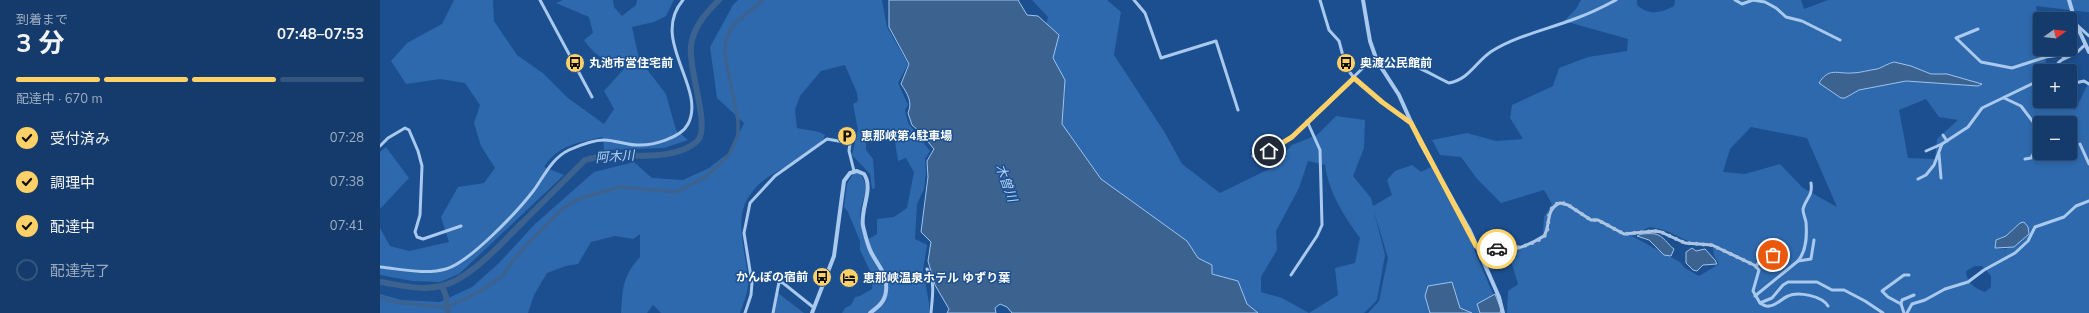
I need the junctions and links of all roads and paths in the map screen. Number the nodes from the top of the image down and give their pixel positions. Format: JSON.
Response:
{"nodes":[{"id":1,"x":540,"y":0,"type":"edge"},
{"id":2,"x":683,"y":0,"type":"edge"},
{"id":3,"x":1134,"y":0,"type":"edge"},
{"id":4,"x":1320,"y":0,"type":"edge"},
{"id":5,"x":1363,"y":0,"type":"edge"},
{"id":6,"x":1616,"y":0,"type":"edge"},
{"id":7,"x":1735,"y":0,"type":"edge"},
{"id":8,"x":2069,"y":0,"type":"edge"},
{"id":9,"x":2072,"y":12,"type":"edge"},
{"id":10,"x":2077,"y":25,"type":"edge"},
{"id":11,"x":2077,"y":26,"type":"edge"},
{"id":12,"x":1978,"y":29,"type":"dead end"},
{"id":13,"x":2089,"y":36,"type":"edge"},
{"id":14,"x":1840,"y":40,"type":"dead end"},
{"id":15,"x":2085,"y":44,"type":"junction"},
{"id":16,"x":2089,"y":52,"type":"edge"},
{"id":17,"x":2064,"y":57,"type":"junction"},
{"id":18,"x":1377,"y":60,"type":"junction"},
{"id":19,"x":2059,"y":64,"type":"edge"},
{"id":20,"x":1380,"y":65,"type":"junction"},
{"id":21,"x":1354,"y":78,"type":"junction"},
{"id":22,"x":2077,"y":82,"type":"edge"},
{"id":23,"x":2033,"y":84,"type":"edge"},
{"id":24,"x":2089,"y":84,"type":"edge"},
{"id":25,"x":592,"y":97,"type":"dead end"},
{"id":26,"x":2004,"y":98,"type":"junction"},
{"id":27,"x":1238,"y":110,"type":"dead end"},
{"id":28,"x":1307,"y":121,"type":"junction"},
{"id":29,"x":2033,"y":122,"type":"edge"},
{"id":30,"x":1411,"y":123,"type":"junction"},
{"id":31,"x":1943,"y":135,"type":"dead end"},
{"id":32,"x":1948,"y":141,"type":"junction"},
{"id":33,"x":1942,"y":144,"type":"junction"},
{"id":34,"x":2080,"y":144,"type":"dead end"},
{"id":35,"x":380,"y":146,"type":"edge"},
{"id":36,"x":1926,"y":151,"type":"dead end"},
{"id":37,"x":1939,"y":154,"type":"junction"},
{"id":38,"x":1253,"y":156,"type":"dead end"},
{"id":39,"x":2033,"y":156,"type":"edge"},
{"id":40,"x":2025,"y":159,"type":"dead end"},
{"id":41,"x":2089,"y":164,"type":"edge"},
{"id":42,"x":854,"y":171,"type":"junction"},
{"id":43,"x":1941,"y":178,"type":"dead end"},
{"id":44,"x":1918,"y":179,"type":"dead end"},
{"id":45,"x":1811,"y":182,"type":"dead end"},
{"id":46,"x":2089,"y":201,"type":"edge"},
{"id":47,"x":461,"y":226,"type":"dead end"},
{"id":48,"x":1814,"y":240,"type":"dead end"},
{"id":49,"x":1476,"y":246,"type":"junction"},
{"id":50,"x":1781,"y":261,"type":"dead end"},
{"id":51,"x":1798,"y":261,"type":"junction"},
{"id":52,"x":1756,"y":266,"type":"junction"},
{"id":53,"x":380,"y":267,"type":"edge"},
{"id":54,"x":927,"y":269,"type":"dead end"},
{"id":55,"x":1291,"y":275,"type":"dead end"},
{"id":56,"x":1909,"y":275,"type":"dead end"},
{"id":57,"x":1914,"y":295,"type":"dead end"},
{"id":58,"x":1755,"y":296,"type":"junction"},
{"id":59,"x":1760,"y":303,"type":"junction"},
{"id":60,"x":1901,"y":304,"type":"junction"},
{"id":61,"x":1828,"y":306,"type":"dead end"},
{"id":62,"x":813,"y":307,"type":"junction"},
{"id":63,"x":745,"y":313,"type":"edge"},
{"id":64,"x":773,"y":313,"type":"edge"},
{"id":65,"x":812,"y":313,"type":"edge"},
{"id":66,"x":870,"y":313,"type":"edge"},
{"id":67,"x":932,"y":313,"type":"edge"},
{"id":68,"x":1503,"y":313,"type":"edge"},
{"id":69,"x":1884,"y":313,"type":"edge"},
{"id":70,"x":1904,"y":313,"type":"edge"},
{"id":71,"x":1908,"y":313,"type":"edge"}],
"edges":[{"from":1,"to":25,"type":"street"},
{"from":2,"to":53,"type":"street"},
{"from":3,"to":27,"type":"street"},
{"from":4,"to":21,"type":"street"},
{"from":5,"to":18,"type":"street"},
{"from":6,"to":20,"type":"street"},
{"from":7,"to":14,"type":"street"},
{"from":8,"to":9,"type":"street"},
{"from":10,"to":13,"type":"street"},
{"from":11,"to":15,"type":"street"},
{"from":12,"to":17,"type":"street"},
{"from":15,"to":16,"type":"street"},
{"from":15,"to":17,"type":"street"},
{"from":17,"to":19,"type":"street"},
{"from":18,"to":20,"type":"street"},
{"from":18,"to":21,"type":"street"},
{"from":20,"to":30,"type":"street"},
{"from":21,"to":28,"type":"street"},
{"from":21,"to":30,"type":"street"},
{"from":22,"to":24,"type":"street"},
{"from":23,"to":26,"type":"street"},
{"from":26,"to":29,"type":"street"},
{"from":26,"to":32,"type":"street"},
{"from":28,"to":38,"type":"street"},
{"from":28,"to":55,"type":"street"},
{"from":30,"to":49,"type":"street"},
{"from":31,"to":32,"type":"street"},
{"from":32,"to":33,"type":"street"},
{"from":33,"to":36,"type":"street"},
{"from":33,"to":37,"type":"street"},
{"from":34,"to":41,"type":"street"},
{"from":35,"to":47,"type":"street"},
{"from":37,"to":43,"type":"street"},
{"from":37,"to":44,"type":"street"},
{"from":39,"to":40,"type":"street"},
{"from":42,"to":62,"type":"street"},
{"from":42,"to":63,"type":"street"},
{"from":42,"to":66,"type":"street"},
{"from":45,"to":51,"type":"street"},
{"from":46,"to":71,"type":"street"},
{"from":48,"to":51,"type":"street"},
{"from":49,"to":52,"type":"street"},
{"from":49,"to":68,"type":"street"},
{"from":50,"to":52,"type":"street"},
{"from":51,"to":58,"type":"street"},
{"from":52,"to":58,"type":"street"},
{"from":54,"to":67,"type":"street"},
{"from":56,"to":60,"type":"street"},
{"from":57,"to":60,"type":"street"},
{"from":58,"to":59,"type":"street"},
{"from":59,"to":61,"type":"street"},
{"from":59,"to":69,"type":"street"},
{"from":60,"to":70,"type":"street"},
{"from":62,"to":64,"type":"street"},
{"from":62,"to":65,"type":"street"}]}
